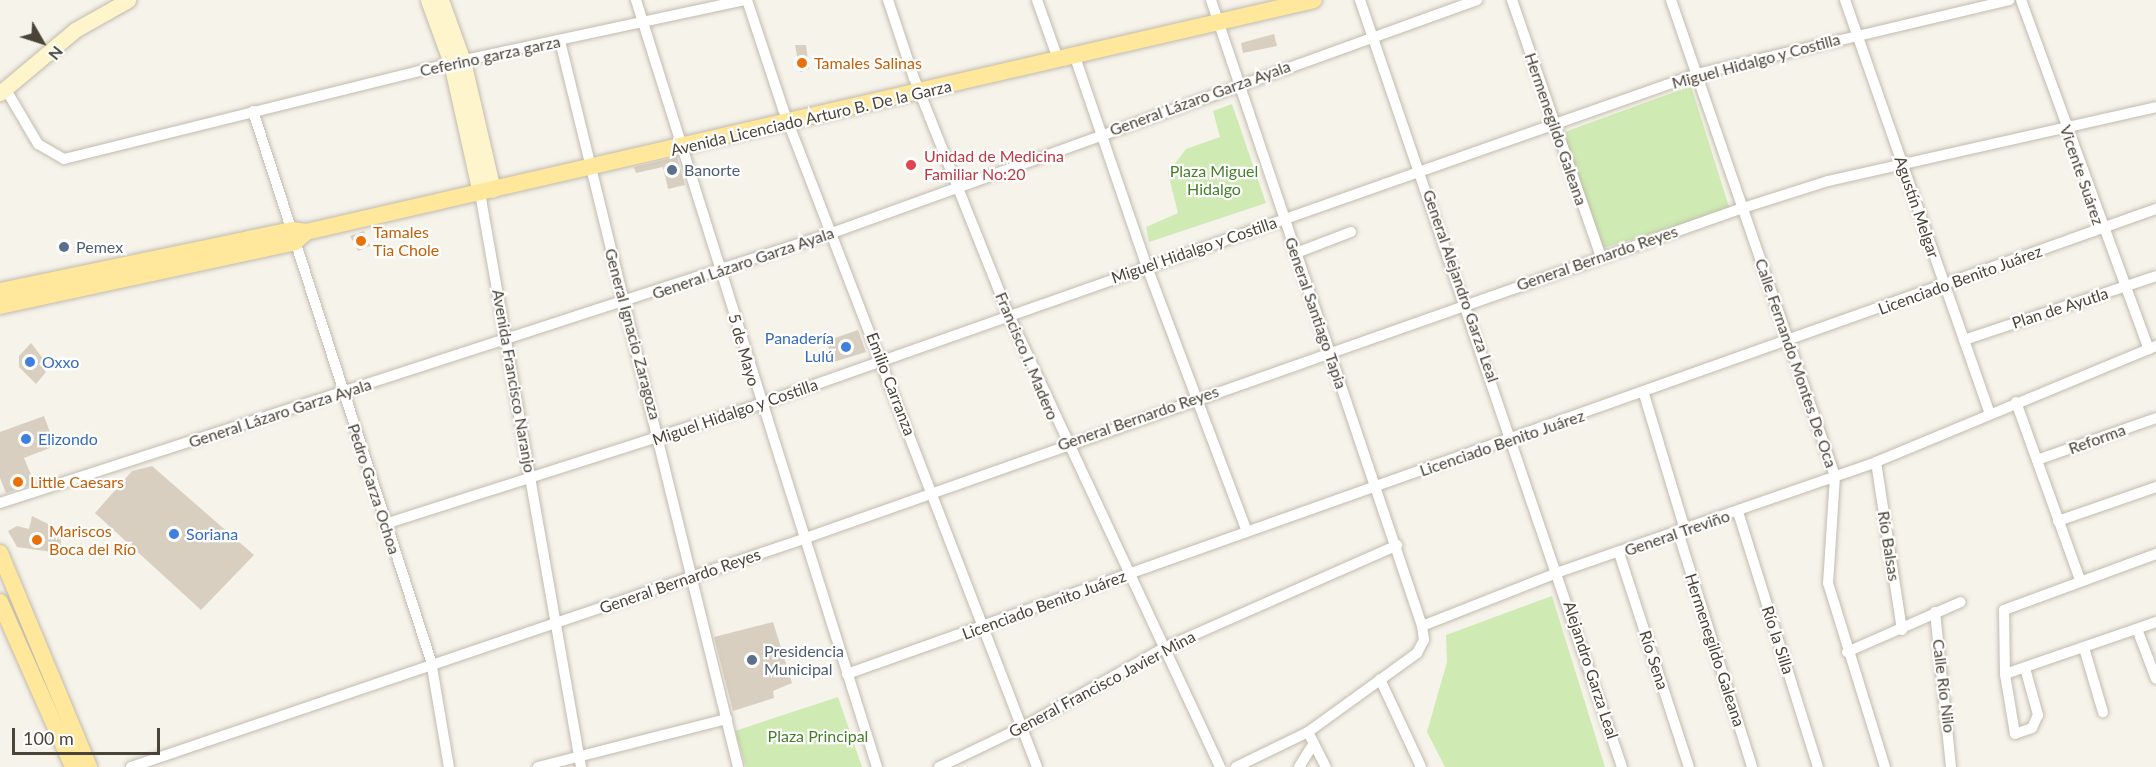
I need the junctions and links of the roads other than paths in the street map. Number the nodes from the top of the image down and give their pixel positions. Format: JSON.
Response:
{"nodes":[{"id":1,"x":128,"y":0,"type":"edge"},
{"id":2,"x":428,"y":0,"type":"edge"},
{"id":3,"x":441,"y":0,"type":"edge"},
{"id":4,"x":636,"y":0,"type":"edge"},
{"id":5,"x":745,"y":0,"type":"edge"},
{"id":6,"x":888,"y":0,"type":"edge"},
{"id":7,"x":1037,"y":0,"type":"edge"},
{"id":8,"x":1211,"y":0,"type":"edge"},
{"id":9,"x":1314,"y":0,"type":"edge"},
{"id":10,"x":1360,"y":0,"type":"edge"},
{"id":11,"x":1478,"y":0,"type":"edge"},
{"id":12,"x":1512,"y":0,"type":"edge"},
{"id":13,"x":1671,"y":0,"type":"edge"},
{"id":14,"x":1845,"y":0,"type":"edge"},
{"id":15,"x":2009,"y":0,"type":"edge"},
{"id":16,"x":2020,"y":0,"type":"edge"},
{"id":17,"x":642,"y":22,"type":"junction"},
{"id":18,"x":1219,"y":24,"type":"junction"},
{"id":19,"x":1857,"y":35,"type":"junction"},
{"id":20,"x":1372,"y":36,"type":"junction"},
{"id":21,"x":560,"y":41,"type":"junction"},
{"id":22,"x":1074,"y":54,"type":"junction"},
{"id":23,"x":1058,"y":59,"type":"junction"},
{"id":24,"x":457,"y":62,"type":"junction"},
{"id":25,"x":1696,"y":74,"type":"junction"},
{"id":26,"x":1236,"y":85,"type":"junction"},
{"id":27,"x":2,"y":90,"type":"edge"},
{"id":28,"x":920,"y":93,"type":"junction"},
{"id":29,"x":2156,"y":107,"type":"edge"},
{"id":30,"x":253,"y":111,"type":"junction"},
{"id":31,"x":789,"y":123,"type":"junction"},
{"id":32,"x":1554,"y":125,"type":"junction"},
{"id":33,"x":2066,"y":129,"type":"junction"},
{"id":34,"x":1101,"y":134,"type":"junction"},
{"id":35,"x":681,"y":148,"type":"junction"},
{"id":36,"x":1902,"y":163,"type":"junction"},
{"id":37,"x":590,"y":169,"type":"junction"},
{"id":38,"x":1421,"y":170,"type":"junction"},
{"id":39,"x":957,"y":186,"type":"junction"},
{"id":40,"x":487,"y":191,"type":"junction"},
{"id":41,"x":1743,"y":208,"type":"junction"},
{"id":42,"x":2156,"y":209,"type":"edge"},
{"id":43,"x":1284,"y":218,"type":"junction"},
{"id":44,"x":2101,"y":229,"type":"junction"},
{"id":45,"x":1351,"y":232,"type":"dead end"},
{"id":46,"x":832,"y":233,"type":"junction"},
{"id":47,"x":298,"y":235,"type":"junction"},
{"id":48,"x":1296,"y":253,"type":"junction"},
{"id":49,"x":1600,"y":257,"type":"junction"},
{"id":50,"x":1147,"y":267,"type":"junction"},
{"id":51,"x":721,"y":270,"type":"junction"},
{"id":52,"x":2156,"y":276,"type":"edge"},
{"id":53,"x":1943,"y":284,"type":"junction"},
{"id":54,"x":2123,"y":288,"type":"junction"},
{"id":55,"x":0,"y":291,"type":"edge"},
{"id":56,"x":625,"y":302,"type":"junction"},
{"id":57,"x":1467,"y":303,"type":"junction"},
{"id":58,"x":0,"y":306,"type":"edge"},
{"id":59,"x":1008,"y":313,"type":"junction"},
{"id":60,"x":507,"y":339,"type":"junction"},
{"id":61,"x":1964,"y":340,"type":"junction"},
{"id":62,"x":1788,"y":343,"type":"junction"},
{"id":63,"x":2152,"y":347,"type":"edge"},
{"id":64,"x":1328,"y":351,"type":"junction"},
{"id":65,"x":882,"y":362,"type":"junction"},
{"id":66,"x":342,"y":393,"type":"junction"},
{"id":67,"x":1644,"y":394,"type":"junction"},
{"id":68,"x":1200,"y":397,"type":"junction"},
{"id":69,"x":2016,"y":402,"type":"junction"},
{"id":70,"x":760,"y":404,"type":"junction"},
{"id":71,"x":1990,"y":414,"type":"junction"},
{"id":72,"x":2156,"y":418,"type":"edge"},
{"id":73,"x":659,"y":438,"type":"junction"},
{"id":74,"x":1514,"y":440,"type":"junction"},
{"id":75,"x":1066,"y":443,"type":"junction"},
{"id":76,"x":2037,"y":460,"type":"junction"},
{"id":77,"x":1876,"y":462,"type":"junction"},
{"id":78,"x":1835,"y":476,"type":"junction"},
{"id":79,"x":532,"y":479,"type":"junction"},
{"id":80,"x":1377,"y":486,"type":"junction"},
{"id":81,"x":2156,"y":487,"type":"edge"},
{"id":82,"x":932,"y":491,"type":"junction"},
{"id":83,"x":0,"y":503,"type":"edge"},
{"id":84,"x":1738,"y":512,"type":"junction"},
{"id":85,"x":2058,"y":521,"type":"junction"},
{"id":86,"x":385,"y":524,"type":"junction"},
{"id":87,"x":1247,"y":531,"type":"junction"},
{"id":88,"x":1681,"y":531,"type":"junction"},
{"id":89,"x":803,"y":539,"type":"junction"},
{"id":90,"x":1396,"y":545,"type":"junction"},
{"id":91,"x":0,"y":553,"type":"edge"},
{"id":92,"x":1619,"y":553,"type":"junction"},
{"id":93,"x":2156,"y":554,"type":"edge"},
{"id":94,"x":1559,"y":572,"type":"junction"},
{"id":95,"x":1127,"y":575,"type":"junction"},
{"id":96,"x":691,"y":576,"type":"junction"},
{"id":97,"x":2080,"y":580,"type":"junction"},
{"id":98,"x":0,"y":602,"type":"edge"},
{"id":99,"x":1961,"y":602,"type":"dead end"},
{"id":100,"x":1935,"y":612,"type":"junction"},
{"id":101,"x":558,"y":622,"type":"junction"},
{"id":102,"x":2156,"y":622,"type":"edge"},
{"id":103,"x":1422,"y":626,"type":"junction"},
{"id":104,"x":981,"y":629,"type":"junction"},
{"id":105,"x":2137,"y":629,"type":"junction"},
{"id":106,"x":1902,"y":630,"type":"junction"},
{"id":107,"x":1164,"y":648,"type":"junction"},
{"id":108,"x":2084,"y":648,"type":"junction"},
{"id":109,"x":1847,"y":651,"type":"junction"},
{"id":110,"x":431,"y":661,"type":"junction"},
{"id":111,"x":2025,"y":669,"type":"junction"},
{"id":112,"x":847,"y":674,"type":"junction"},
{"id":113,"x":2005,"y":674,"type":"junction"},
{"id":114,"x":1380,"y":679,"type":"junction"},
{"id":115,"x":2156,"y":680,"type":"edge"},
{"id":116,"x":2103,"y":712,"type":"dead end"},
{"id":117,"x":727,"y":718,"type":"junction"},
{"id":118,"x":1023,"y":727,"type":"junction"},
{"id":119,"x":1308,"y":732,"type":"junction"},
{"id":120,"x":1314,"y":743,"type":"junction"},
{"id":121,"x":580,"y":755,"type":"junction"},
{"id":122,"x":1952,"y":763,"type":"edge"},
{"id":123,"x":73,"y":767,"type":"edge"},
{"id":124,"x":89,"y":767,"type":"edge"},
{"id":125,"x":131,"y":767,"type":"edge"},
{"id":126,"x":449,"y":767,"type":"edge"},
{"id":127,"x":538,"y":767,"type":"edge"},
{"id":128,"x":582,"y":767,"type":"edge"},
{"id":129,"x":738,"y":767,"type":"edge"},
{"id":130,"x":877,"y":767,"type":"edge"},
{"id":131,"x":939,"y":767,"type":"edge"},
{"id":132,"x":1037,"y":767,"type":"edge"},
{"id":133,"x":1220,"y":767,"type":"edge"},
{"id":134,"x":1236,"y":767,"type":"edge"},
{"id":135,"x":1299,"y":767,"type":"edge"},
{"id":136,"x":1326,"y":767,"type":"edge"},
{"id":137,"x":1421,"y":767,"type":"edge"},
{"id":138,"x":1622,"y":767,"type":"edge"},
{"id":139,"x":1689,"y":767,"type":"edge"},
{"id":140,"x":1752,"y":767,"type":"edge"},
{"id":141,"x":1818,"y":767,"type":"edge"},
{"id":142,"x":1885,"y":767,"type":"edge"}],
"edges":[{"from":1,"to":27,"type":"main road"},
{"from":2,"to":24,"type":"main road","name":"Avenida Francisco Naranjo"},
{"from":3,"to":24,"type":"main road","name":"Avenida Francisco Naranjo"},
{"from":4,"to":17,"type":"street","name":"5 de Mayo"},
{"from":5,"to":17,"type":"street","name":"Ceferino garza garza"},
{"from":5,"to":31,"type":"street","name":"Emilio Carranza"},
{"from":6,"to":28,"type":"street","name":"Francisco I. Madero"},
{"from":7,"to":23,"type":"street"},
{"from":8,"to":18,"type":"street","name":"General Santiago Tapia"},
{"from":9,"to":18,"type":"main road","name":"Avenida Licenciado Arturo B. De la Garza"},
{"from":10,"to":20,"type":"street","name":"General Alejandro Garza Leal"},
{"from":11,"to":20,"type":"street","name":"General Lázaro Garza Ayala"},
{"from":12,"to":32,"type":"street","name":"Hermenegildo Galeana"},
{"from":13,"to":25,"type":"street","name":"Calle Fernando Montes De Oca"},
{"from":14,"to":19,"type":"street","name":"Agustín Melgar"},
{"from":15,"to":19,"type":"street","name":"Miguel Hidalgo y Costilla"},
{"from":16,"to":33,"type":"street","name":"Vicente Suárez"},
{"from":17,"to":21,"type":"street","name":"Ceferino garza garza"},
{"from":17,"to":35,"type":"street","name":"5 de Mayo"},
{"from":18,"to":22,"type":"main road","name":"Avenida Licenciado Arturo B. De la Garza"},
{"from":18,"to":26,"type":"street","name":"General Santiago Tapia"},
{"from":19,"to":25,"type":"street","name":"Miguel Hidalgo y Costilla"},
{"from":19,"to":36,"type":"street","name":"Agustín Melgar"},
{"from":20,"to":26,"type":"street","name":"General Lázaro Garza Ayala"},
{"from":20,"to":38,"type":"street","name":"General Alejandro Garza Leal"},
{"from":21,"to":24,"type":"street","name":"Ceferino garza garza"},
{"from":21,"to":37,"type":"street","name":"General Ignacio Zaragoza"},
{"from":22,"to":23,"type":"main road","name":"Avenida Licenciado Arturo B. De la Garza"},
{"from":22,"to":34,"type":"street"},
{"from":23,"to":28,"type":"main road","name":"Avenida Licenciado Arturo B. De la Garza"},
{"from":24,"to":30,"type":"street","name":"Ceferino garza garza"},
{"from":24,"to":40,"type":"main road","name":"Avenida Francisco Naranjo"},
{"from":25,"to":32,"type":"street","name":"Miguel Hidalgo y Costilla"},
{"from":25,"to":41,"type":"street","name":"Calle Fernando Montes De Oca"},
{"from":26,"to":34,"type":"street","name":"General Lázaro Garza Ayala"},
{"from":26,"to":43,"type":"street","name":"General Santiago Tapia"},
{"from":27,"to":30,"type":"street","name":"Ceferino garza garza"},
{"from":28,"to":31,"type":"main road","name":"Avenida Licenciado Arturo B. De la Garza"},
{"from":28,"to":39,"type":"street","name":"Francisco I. Madero"},
{"from":29,"to":33,"type":"street","name":"General Bernardo Reyes"},
{"from":30,"to":47,"type":"street","name":"Pedro Garza Ochoa"},
{"from":31,"to":35,"type":"main road","name":"Avenida Licenciado Arturo B. De la Garza"},
{"from":31,"to":46,"type":"street","name":"Emilio Carranza"},
{"from":32,"to":38,"type":"street","name":"Miguel Hidalgo y Costilla"},
{"from":32,"to":49,"type":"street","name":"Hermenegildo Galeana"},
{"from":33,"to":36,"type":"street","name":"General Bernardo Reyes"},
{"from":33,"to":44,"type":"street","name":"Vicente Suárez"},
{"from":34,"to":39,"type":"street","name":"General Lázaro Garza Ayala"},
{"from":34,"to":50,"type":"street"},
{"from":35,"to":37,"type":"main road","name":"Avenida Licenciado Arturo B. De la Garza"},
{"from":35,"to":51,"type":"street","name":"5 de Mayo"},
{"from":36,"to":41,"type":"street","name":"General Bernardo Reyes"},
{"from":36,"to":53,"type":"street","name":"Agustín Melgar"},
{"from":37,"to":40,"type":"main road","name":"Avenida Licenciado Arturo B. De la Garza"},
{"from":37,"to":56,"type":"street","name":"General Ignacio Zaragoza"},
{"from":38,"to":43,"type":"street","name":"Miguel Hidalgo y Costilla"},
{"from":38,"to":57,"type":"street","name":"General Alejandro Garza Leal"},
{"from":39,"to":46,"type":"street","name":"General Lázaro Garza Ayala"},
{"from":39,"to":59,"type":"street","name":"Francisco I. Madero"},
{"from":40,"to":47,"type":"main road","name":"Avenida Licenciado Arturo B. De la Garza"},
{"from":40,"to":60,"type":"street","name":"Avenida Francisco Naranjo"},
{"from":41,"to":49,"type":"street","name":"General Bernardo Reyes"},
{"from":41,"to":62,"type":"street","name":"Calle Fernando Montes De Oca"},
{"from":42,"to":44,"type":"street","name":"Licenciado Benito Juárez"},
{"from":43,"to":48,"type":"street","name":"General Santiago Tapia"},
{"from":43,"to":50,"type":"street","name":"Miguel Hidalgo y Costilla"},
{"from":44,"to":53,"type":"street","name":"Licenciado Benito Juárez"},
{"from":44,"to":54,"type":"street","name":"Vicente Suárez"},
{"from":45,"to":48,"type":"street"},
{"from":46,"to":51,"type":"street","name":"General Lázaro Garza Ayala"},
{"from":46,"to":65,"type":"street","name":"Emilio Carranza"},
{"from":47,"to":55,"type":"main road","name":"Avenida Licenciado Arturo B. De la Garza"},
{"from":47,"to":58,"type":"main road","name":"Avenida Licenciado Arturo B. De la Garza"},
{"from":47,"to":66,"type":"street","name":"Pedro Garza Ochoa"},
{"from":48,"to":64,"type":"street","name":"General Santiago Tapia"},
{"from":49,"to":57,"type":"street","name":"General Bernardo Reyes"},
{"from":50,"to":59,"type":"street","name":"Miguel Hidalgo y Costilla"},
{"from":50,"to":68,"type":"street"},
{"from":51,"to":56,"type":"street","name":"General Lázaro Garza Ayala"},
{"from":51,"to":70,"type":"street","name":"5 de Mayo"},
{"from":52,"to":54,"type":"street","name":"Plan de Ayutla"},
{"from":53,"to":61,"type":"street","name":"Agustín Melgar"},
{"from":53,"to":62,"type":"street","name":"Licenciado Benito Juárez"},
{"from":54,"to":61,"type":"street","name":"Plan de Ayutla"},
{"from":54,"to":63,"type":"street","name":"Vicente Suárez"},
{"from":56,"to":60,"type":"street","name":"General Lázaro Garza Ayala"},
{"from":56,"to":73,"type":"street","name":"General Ignacio Zaragoza"},
{"from":57,"to":64,"type":"street","name":"General Bernardo Reyes"},
{"from":57,"to":74,"type":"street","name":"General Alejandro Garza Leal"},
{"from":59,"to":65,"type":"street","name":"Miguel Hidalgo y Costilla"},
{"from":59,"to":75,"type":"street","name":"Francisco I. Madero"},
{"from":60,"to":66,"type":"street","name":"General Lázaro Garza Ayala"},
{"from":60,"to":79,"type":"street","name":"Avenida Francisco Naranjo"},
{"from":61,"to":71,"type":"street","name":"Agustín Melgar"},
{"from":62,"to":67,"type":"street","name":"Licenciado Benito Juárez"},
{"from":62,"to":78,"type":"street","name":"Calle Fernando Montes De Oca"},
{"from":63,"to":69,"type":"street","name":"General Treviño"},
{"from":64,"to":68,"type":"street","name":"General Bernardo Reyes"},
{"from":64,"to":80,"type":"street","name":"General Santiago Tapia"},
{"from":65,"to":70,"type":"street","name":"Miguel Hidalgo y Costilla"},
{"from":65,"to":82,"type":"street","name":"Emilio Carranza"},
{"from":66,"to":83,"type":"street","name":"General Lázaro Garza Ayala"},
{"from":66,"to":86,"type":"street","name":"Pedro Garza Ochoa"},
{"from":67,"to":74,"type":"street","name":"Licenciado Benito Juárez"},
{"from":67,"to":88,"type":"street","name":"Hermenegildo Galeana"},
{"from":68,"to":75,"type":"street","name":"General Bernardo Reyes"},
{"from":68,"to":87,"type":"street"},
{"from":69,"to":71,"type":"street","name":"General Treviño"},
{"from":69,"to":76,"type":"street"},
{"from":70,"to":73,"type":"street","name":"Miguel Hidalgo y Costilla"},
{"from":70,"to":89,"type":"street","name":"5 de Mayo"},
{"from":71,"to":77,"type":"street","name":"General Treviño"},
{"from":72,"to":76,"type":"street","name":"Reforma"},
{"from":73,"to":79,"type":"street","name":"Miguel Hidalgo y Costilla"},
{"from":73,"to":96,"type":"street","name":"General Ignacio Zaragoza"},
{"from":74,"to":80,"type":"street","name":"Licenciado Benito Juárez"},
{"from":74,"to":94,"type":"street","name":"General Alejandro Garza Leal"},
{"from":75,"to":82,"type":"street","name":"General Bernardo Reyes"},
{"from":75,"to":95,"type":"street","name":"Francisco I. Madero"},
{"from":76,"to":85,"type":"street"},
{"from":77,"to":78,"type":"street","name":"General Treviño"},
{"from":77,"to":106,"type":"street","name":"Río Balsas"},
{"from":78,"to":84,"type":"street","name":"General Treviño"},
{"from":78,"to":109,"type":"street","name":"Calle Fernando Montes De Oca"},
{"from":79,"to":86,"type":"street","name":"Miguel Hidalgo y Costilla"},
{"from":79,"to":101,"type":"street","name":"Avenida Francisco Naranjo"},
{"from":80,"to":87,"type":"street","name":"Licenciado Benito Juárez"},
{"from":80,"to":90,"type":"street","name":"General Santiago Tapia"},
{"from":81,"to":85,"type":"street"},
{"from":82,"to":89,"type":"street","name":"General Bernardo Reyes"},
{"from":82,"to":104,"type":"street","name":"Emilio Carranza"},
{"from":84,"to":88,"type":"street","name":"General Treviño"},
{"from":84,"to":141,"type":"street","name":"Río la Silla"},
{"from":85,"to":97,"type":"street"},
{"from":86,"to":110,"type":"street","name":"Pedro Garza Ochoa"},
{"from":87,"to":95,"type":"street","name":"Licenciado Benito Juárez"},
{"from":88,"to":92,"type":"street","name":"General Treviño"},
{"from":88,"to":140,"type":"street","name":"Hermenegildo Galeana"},
{"from":89,"to":96,"type":"street","name":"General Bernardo Reyes"},
{"from":89,"to":112,"type":"street","name":"5 de Mayo"},
{"from":90,"to":103,"type":"street","name":"General Santiago Tapia"},
{"from":90,"to":107,"type":"street","name":"General Francisco Javier Mina"},
{"from":91,"to":124,"type":"main road"},
{"from":92,"to":94,"type":"street","name":"General Treviño"},
{"from":92,"to":139,"type":"street","name":"Río Sena"},
{"from":93,"to":97,"type":"street"},
{"from":94,"to":103,"type":"street","name":"General Treviño"},
{"from":94,"to":138,"type":"street","name":"Alejandro Garza Leal"},
{"from":95,"to":104,"type":"street","name":"Licenciado Benito Juárez"},
{"from":95,"to":107,"type":"street","name":"Francisco I. Madero"},
{"from":96,"to":101,"type":"street","name":"General Bernardo Reyes"},
{"from":96,"to":117,"type":"street","name":"General Ignacio Zaragoza"},
{"from":97,"to":113,"type":"street"},
{"from":98,"to":123,"type":"main road"},
{"from":99,"to":100,"type":"street"},
{"from":100,"to":106,"type":"street"},
{"from":100,"to":122,"type":"street","name":"Calle Río Nilo"},
{"from":101,"to":110,"type":"street","name":"General Bernardo Reyes"},
{"from":101,"to":121,"type":"street","name":"Avenida Francisco Naranjo"},
{"from":102,"to":105,"type":"street"},
{"from":103,"to":114,"type":"street"},
{"from":104,"to":112,"type":"street","name":"Licenciado Benito Juárez"},
{"from":104,"to":118,"type":"street","name":"Emilio Carranza"},
{"from":105,"to":108,"type":"street"},
{"from":105,"to":115,"type":"street"},
{"from":106,"to":109,"type":"street"},
{"from":107,"to":118,"type":"street","name":"General Francisco Javier Mina"},
{"from":107,"to":133,"type":"street","name":"Francisco I. Madero"},
{"from":108,"to":111,"type":"street"},
{"from":108,"to":116,"type":"street"},
{"from":109,"to":142,"type":"street","name":"Calle Fernando Montes De Oca"},
{"from":110,"to":125,"type":"street","name":"General Bernardo Reyes"},
{"from":110,"to":126,"type":"street","name":"Pedro Garza Ochoa"},
{"from":111,"to":113,"type":"street"},
{"from":111,"to":113,"type":"street"},
{"from":112,"to":130,"type":"street","name":"5 de Mayo"},
{"from":114,"to":119,"type":"street"},
{"from":114,"to":137,"type":"street"},
{"from":117,"to":121,"type":"street"},
{"from":117,"to":129,"type":"street","name":"General Ignacio Zaragoza"},
{"from":118,"to":131,"type":"street","name":"General Francisco Javier Mina"},
{"from":118,"to":132,"type":"street","name":"Emilio Carranza"},
{"from":119,"to":120,"type":"street"},
{"from":119,"to":134,"type":"street"},
{"from":120,"to":135,"type":"street"},
{"from":120,"to":136,"type":"street"},
{"from":121,"to":127,"type":"street"},
{"from":121,"to":128,"type":"street","name":"Avenida Francisco Naranjo"}]}
